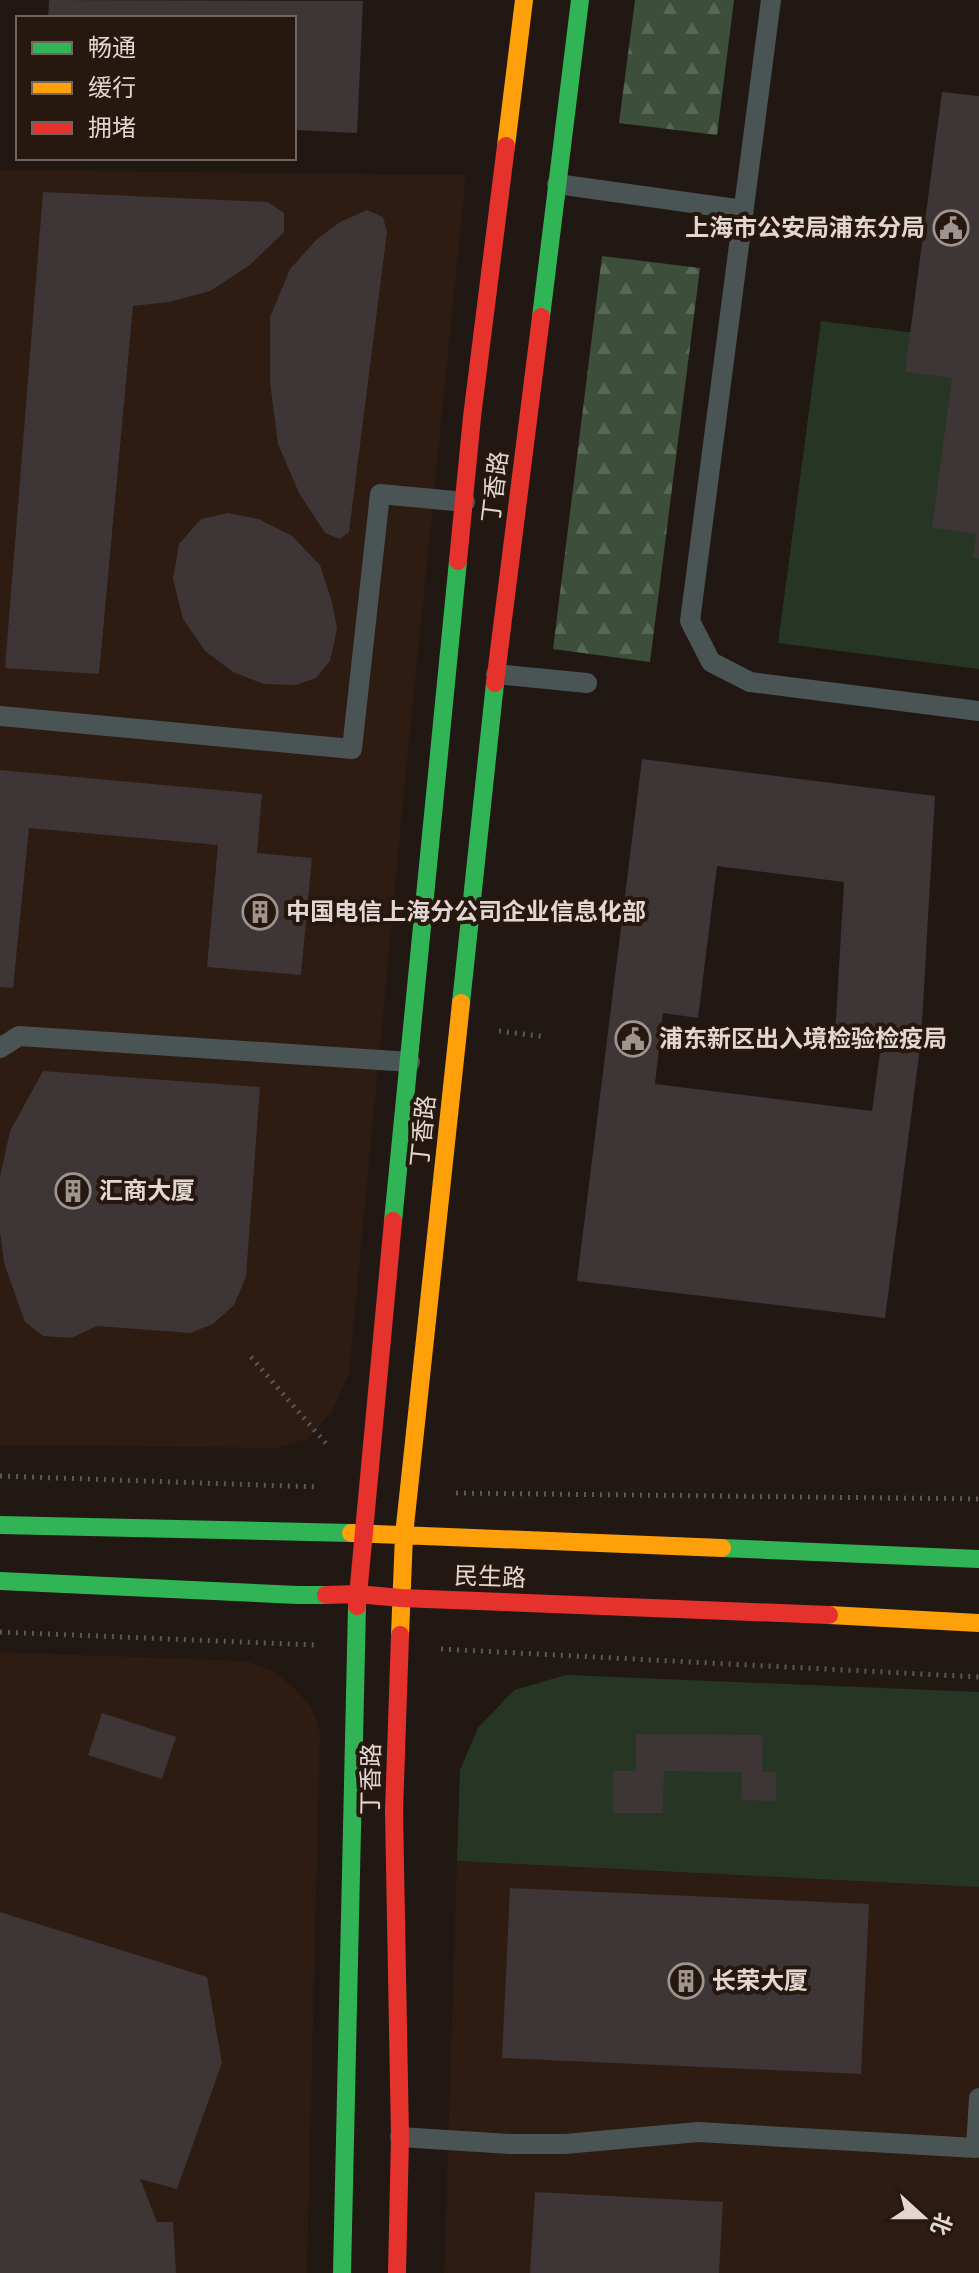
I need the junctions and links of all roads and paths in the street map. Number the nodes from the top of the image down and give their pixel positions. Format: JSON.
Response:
{"nodes":[{"id":1,"x":524,"y":0,"type":"edge"},
{"id":2,"x":580,"y":0,"type":"edge"},
{"id":3,"x":771,"y":0,"type":"edge"},
{"id":4,"x":557,"y":184,"type":"junction"},
{"id":5,"x":743,"y":210,"type":"junction"},
{"id":6,"x":465,"y":502,"type":"junction"},
{"id":7,"x":496,"y":674,"type":"junction"},
{"id":8,"x":587,"y":683,"type":"dead end"},
{"id":9,"x":979,"y":711,"type":"edge"},
{"id":10,"x":0,"y":716,"type":"edge"},
{"id":11,"x":0,"y":1048,"type":"edge"},
{"id":12,"x":410,"y":1062,"type":"junction"},
{"id":13,"x":251,"y":1357,"type":"dead end"},
{"id":14,"x":0,"y":1476,"type":"edge"},
{"id":15,"x":369,"y":1491,"type":"junction"},
{"id":16,"x":409,"y":1493,"type":"junction"},
{"id":17,"x":979,"y":1499,"type":"edge"},
{"id":18,"x":0,"y":1525,"type":"edge"},
{"id":19,"x":364,"y":1533,"type":"junction"},
{"id":20,"x":404,"y":1535,"type":"junction"},
{"id":21,"x":979,"y":1559,"type":"edge"},
{"id":22,"x":0,"y":1581,"type":"edge"},
{"id":23,"x":357,"y":1594,"type":"junction"},
{"id":24,"x":401,"y":1598,"type":"junction"},
{"id":25,"x":979,"y":1623,"type":"edge"},
{"id":26,"x":0,"y":1632,"type":"edge"},
{"id":27,"x":356,"y":1646,"type":"junction"},
{"id":28,"x":399,"y":1647,"type":"junction"},
{"id":29,"x":979,"y":1677,"type":"edge"},
{"id":30,"x":979,"y":2098,"type":"edge"},
{"id":31,"x":400,"y":2137,"type":"junction"},
{"id":32,"x":342,"y":2273,"type":"edge"},
{"id":33,"x":397,"y":2273,"type":"edge"}],
"edges":[{"from":1,"to":6,"type":"street","name":"丁香路"},
{"from":2,"to":4,"type":"street","name":"丁香路"},
{"from":3,"to":5,"type":"lane"},
{"from":4,"to":5,"type":"lane"},
{"from":4,"to":7,"type":"street","name":"丁香路"},
{"from":5,"to":9,"type":"lane"},
{"from":6,"to":10,"type":"lane"},
{"from":6,"to":12,"type":"street","name":"丁香路"},
{"from":7,"to":8,"type":"lane"},
{"from":7,"to":16,"type":"street","name":"丁香路"},
{"from":11,"to":12,"type":"lane"},
{"from":12,"to":15,"type":"street","name":"丁香路"},
{"from":13,"to":15,"type":"path"},
{"from":14,"to":15,"type":"path"},
{"from":15,"to":19,"type":"street","name":"丁香路"},
{"from":16,"to":17,"type":"path"},
{"from":16,"to":20,"type":"street","name":"丁香路"},
{"from":18,"to":19,"type":"street","name":"民生路"},
{"from":19,"to":20,"type":"street","name":"民生路"},
{"from":19,"to":23,"type":"street","name":"丁香路"},
{"from":20,"to":21,"type":"street","name":"民生路"},
{"from":20,"to":24,"type":"street","name":"丁香路"},
{"from":22,"to":23,"type":"street","name":"民生路"},
{"from":23,"to":24,"type":"street","name":"民生路"},
{"from":23,"to":27,"type":"street","name":"丁香路"},
{"from":24,"to":25,"type":"street","name":"民生路"},
{"from":24,"to":28,"type":"street","name":"丁香路"},
{"from":26,"to":27,"type":"path"},
{"from":27,"to":32,"type":"street","name":"丁香路"},
{"from":28,"to":29,"type":"path"},
{"from":28,"to":31,"type":"street","name":"丁香路"},
{"from":30,"to":31,"type":"lane"},
{"from":31,"to":33,"type":"street","name":"丁香路"}]}
